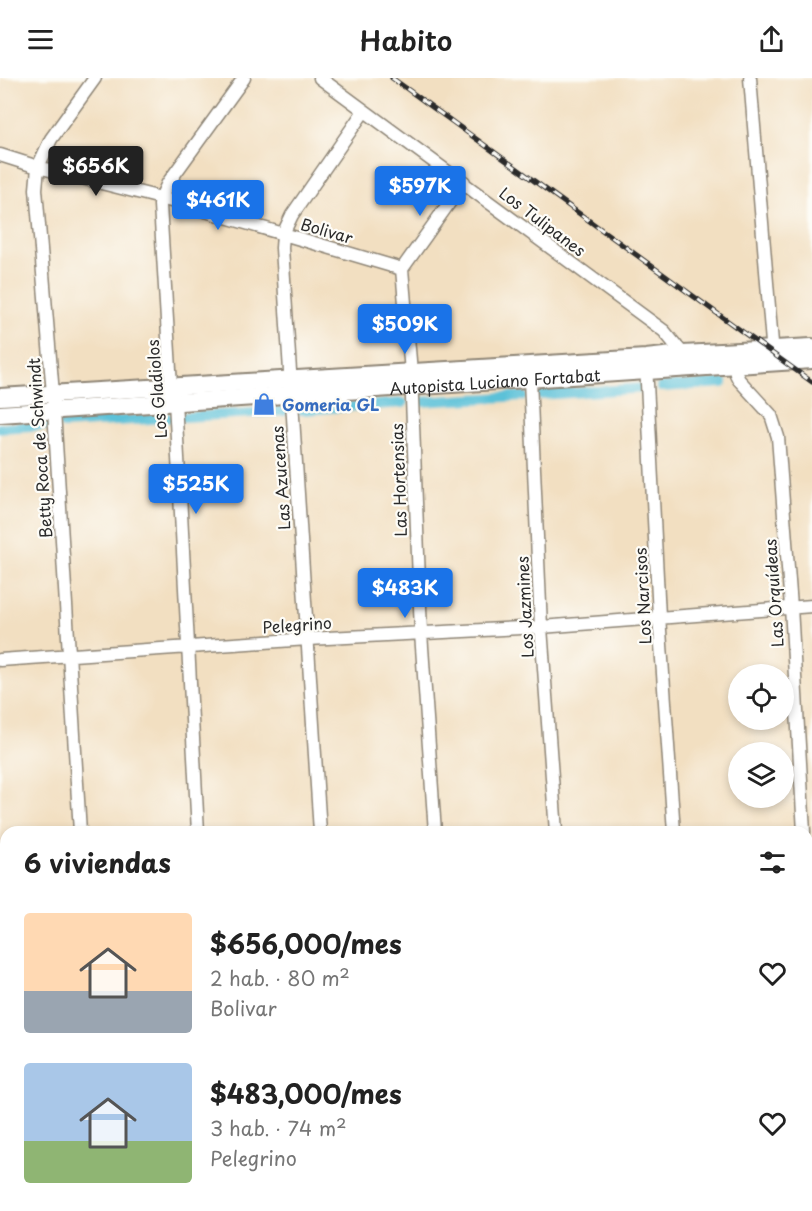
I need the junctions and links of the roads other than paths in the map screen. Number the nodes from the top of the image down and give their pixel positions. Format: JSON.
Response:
{"nodes":[{"id":1,"x":95,"y":78,"type":"edge"},
{"id":2,"x":244,"y":78,"type":"edge"},
{"id":3,"x":321,"y":78,"type":"edge"},
{"id":4,"x":748,"y":80,"type":"edge"},
{"id":5,"x":364,"y":111,"type":"junction"},
{"id":6,"x":0,"y":155,"type":"edge"},
{"id":7,"x":38,"y":167,"type":"junction"},
{"id":8,"x":464,"y":182,"type":"junction"},
{"id":9,"x":160,"y":198,"type":"junction"},
{"id":10,"x":283,"y":234,"type":"junction"},
{"id":11,"x":402,"y":269,"type":"junction"},
{"id":12,"x":812,"y":347,"type":"edge"},
{"id":13,"x":682,"y":354,"type":"junction"},
{"id":14,"x":773,"y":356,"type":"junction"},
{"id":15,"x":812,"y":360,"type":"edge"},
{"id":16,"x":646,"y":365,"type":"junction"},
{"id":17,"x":735,"y":365,"type":"junction"},
{"id":18,"x":411,"y":379,"type":"junction"},
{"id":19,"x":530,"y":379,"type":"junction"},
{"id":20,"x":291,"y":387,"type":"junction"},
{"id":21,"x":173,"y":394,"type":"junction"},
{"id":22,"x":0,"y":397,"type":"edge"},
{"id":23,"x":53,"y":402,"type":"junction"},
{"id":24,"x":0,"y":414,"type":"edge"},
{"id":25,"x":812,"y":606,"type":"edge"},
{"id":26,"x":791,"y":607,"type":"junction"},
{"id":27,"x":659,"y":616,"type":"junction"},
{"id":28,"x":541,"y":627,"type":"junction"},
{"id":29,"x":421,"y":633,"type":"junction"},
{"id":30,"x":308,"y":639,"type":"junction"},
{"id":31,"x":187,"y":649,"type":"junction"},
{"id":32,"x":68,"y":655,"type":"junction"},
{"id":33,"x":0,"y":660,"type":"edge"},
{"id":34,"x":80,"y":826,"type":"edge"},
{"id":35,"x":198,"y":826,"type":"edge"},
{"id":36,"x":320,"y":826,"type":"edge"},
{"id":37,"x":435,"y":826,"type":"edge"},
{"id":38,"x":556,"y":826,"type":"edge"},
{"id":39,"x":674,"y":826,"type":"edge"},
{"id":40,"x":804,"y":826,"type":"edge"}],
"edges":[{"from":1,"to":7,"type":"street","name":"Betty Roca de Schwindt"},
{"from":2,"to":9,"type":"street"},
{"from":3,"to":5,"type":"street","name":"Los Tulipanes"},
{"from":4,"to":14,"type":"street"},
{"from":5,"to":8,"type":"street","name":"Los Tulipanes"},
{"from":5,"to":10,"type":"street"},
{"from":6,"to":7,"type":"street","name":"Bolivar"},
{"from":7,"to":9,"type":"street","name":"Bolivar"},
{"from":7,"to":23,"type":"street","name":"Betty Roca de Schwindt"},
{"from":8,"to":11,"type":"street"},
{"from":8,"to":13,"type":"street","name":"Los Tulipanes"},
{"from":9,"to":10,"type":"street","name":"Bolivar"},
{"from":9,"to":21,"type":"street","name":"Los Gladiolos"},
{"from":10,"to":11,"type":"street","name":"Bolivar"},
{"from":10,"to":20,"type":"street","name":"Las Azucenas"},
{"from":11,"to":18,"type":"street","name":"Las Hortensias"},
{"from":12,"to":14,"type":"main road","name":"Autopista Luciano Fortabat"},
{"from":13,"to":14,"type":"main road","name":"Autopista Luciano Fortabat"},
{"from":13,"to":16,"type":"main road","name":"Autopista Luciano Fortabat"},
{"from":14,"to":15,"type":"main road","name":"Autopista Luciano Fortabat"},
{"from":14,"to":17,"type":"main road","name":"Autopista Luciano Fortabat"},
{"from":16,"to":17,"type":"main road","name":"Autopista Luciano Fortabat"},
{"from":16,"to":18,"type":"main road","name":"Autopista Luciano Fortabat"},
{"from":16,"to":19,"type":"main road","name":"Autopista Luciano Fortabat"},
{"from":16,"to":27,"type":"street","name":"Los Narcisos"},
{"from":17,"to":26,"type":"street","name":"Las Orquídeas"},
{"from":18,"to":19,"type":"main road","name":"Autopista Luciano Fortabat"},
{"from":18,"to":20,"type":"main road","name":"Autopista Luciano Fortabat"},
{"from":18,"to":29,"type":"street","name":"Las Hortensias"},
{"from":19,"to":28,"type":"street","name":"Los Jazmines"},
{"from":20,"to":21,"type":"main road","name":"Autopista Luciano Fortabat"},
{"from":20,"to":30,"type":"street","name":"Las Azucenas"},
{"from":21,"to":23,"type":"main road","name":"Autopista Luciano Fortabat"},
{"from":21,"to":31,"type":"street","name":"Los Gladiolos"},
{"from":22,"to":23,"type":"main road","name":"Autopista Luciano Fortabat"},
{"from":23,"to":24,"type":"main road","name":"Autopista Luciano Fortabat"},
{"from":23,"to":32,"type":"street","name":"Betty Roca de Schwindt"},
{"from":25,"to":26,"type":"street","name":"Pelegrino"},
{"from":26,"to":27,"type":"street","name":"Pelegrino"},
{"from":26,"to":40,"type":"street","name":"Las Orquídeas"},
{"from":27,"to":28,"type":"street","name":"Pelegrino"},
{"from":27,"to":39,"type":"street","name":"Los Narcisos"},
{"from":28,"to":29,"type":"street","name":"Pelegrino"},
{"from":28,"to":38,"type":"street","name":"Los Jazmines"},
{"from":29,"to":30,"type":"street","name":"Pelegrino"},
{"from":29,"to":37,"type":"street","name":"Las Hortensias"},
{"from":30,"to":31,"type":"street","name":"Pelegrino"},
{"from":30,"to":36,"type":"street","name":"Las Azucenas"},
{"from":31,"to":32,"type":"street","name":"Pelegrino"},
{"from":31,"to":35,"type":"street","name":"Los Gladiolos"},
{"from":32,"to":33,"type":"street","name":"Pelegrino"},
{"from":32,"to":34,"type":"street","name":"Betty Roca de Schwindt"}]}
